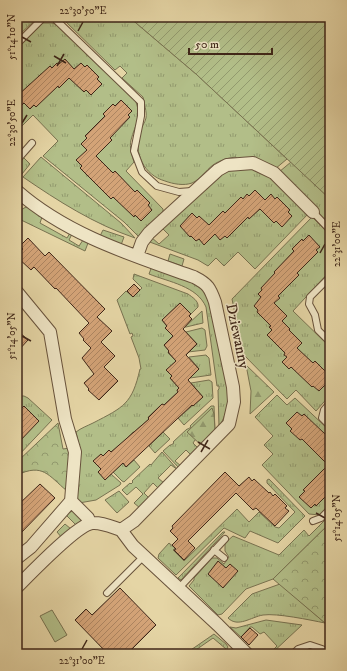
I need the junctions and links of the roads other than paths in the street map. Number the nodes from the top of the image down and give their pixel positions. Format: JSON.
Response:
{"nodes":[{"id":1,"x":44,"y":17,"type":"edge"},
{"id":2,"x":53,"y":17,"type":"edge"},
{"id":3,"x":17,"y":44,"type":"edge"},
{"id":4,"x":32,"y":143,"type":"dead end"},
{"id":5,"x":17,"y":160,"type":"edge"},
{"id":6,"x":194,"y":191,"type":"junction"},
{"id":7,"x":19,"y":197,"type":"edge"},
{"id":8,"x":313,"y":212,"type":"joint"},
{"id":9,"x":330,"y":230,"type":"edge"},
{"id":10,"x":138,"y":256,"type":"junction"},
{"id":11,"x":330,"y":277,"type":"edge"},
{"id":12,"x":17,"y":292,"type":"edge"},
{"id":13,"x":330,"y":342,"type":"edge"},
{"id":14,"x":330,"y":402,"type":"edge"},
{"id":15,"x":330,"y":426,"type":"edge"},
{"id":16,"x":71,"y":501,"type":"junction"},
{"id":17,"x":330,"y":509,"type":"edge"},
{"id":18,"x":313,"y":521,"type":"dead end"},
{"id":19,"x":90,"y":523,"type":"junction"},
{"id":20,"x":121,"y":530,"type":"junction"},
{"id":21,"x":224,"y":539,"type":"dead end"},
{"id":22,"x":214,"y":550,"type":"junction"},
{"id":23,"x":144,"y":556,"type":"junction"},
{"id":24,"x":17,"y":558,"type":"edge"},
{"id":25,"x":224,"y":558,"type":"dead end"},
{"id":26,"x":17,"y":587,"type":"edge"},
{"id":27,"x":178,"y":588,"type":"junction"},
{"id":28,"x":107,"y":593,"type":"dead end"},
{"id":29,"x":240,"y":652,"type":"edge"},
{"id":30,"x":293,"y":654,"type":"edge"},
{"id":31,"x":329,"y":654,"type":"edge"}],
"edges":[{"from":1,"to":3,"type":"lane"},
{"from":2,"to":6,"type":"lane"},
{"from":4,"to":5,"type":"lane"},
{"from":6,"to":8,"type":"street"},
{"from":6,"to":10,"type":"street"},
{"from":7,"to":10,"type":"street","name":"Dziewanny"},
{"from":8,"to":9,"type":"lane"},
{"from":10,"to":20,"type":"street","name":"Dziewanny"},
{"from":11,"to":13,"type":"lane"},
{"from":12,"to":16,"type":"street"},
{"from":14,"to":15,"type":"lane"},
{"from":16,"to":19,"type":"street"},
{"from":16,"to":24,"type":"street"},
{"from":17,"to":18,"type":"lane"},
{"from":19,"to":20,"type":"street"},
{"from":19,"to":26,"type":"street"},
{"from":20,"to":23,"type":"street"},
{"from":21,"to":22,"type":"lane"},
{"from":22,"to":25,"type":"lane"},
{"from":22,"to":27,"type":"lane"},
{"from":23,"to":27,"type":"street"},
{"from":23,"to":28,"type":"lane"},
{"from":27,"to":29,"type":"street"},
{"from":30,"to":31,"type":"lane"}]}
